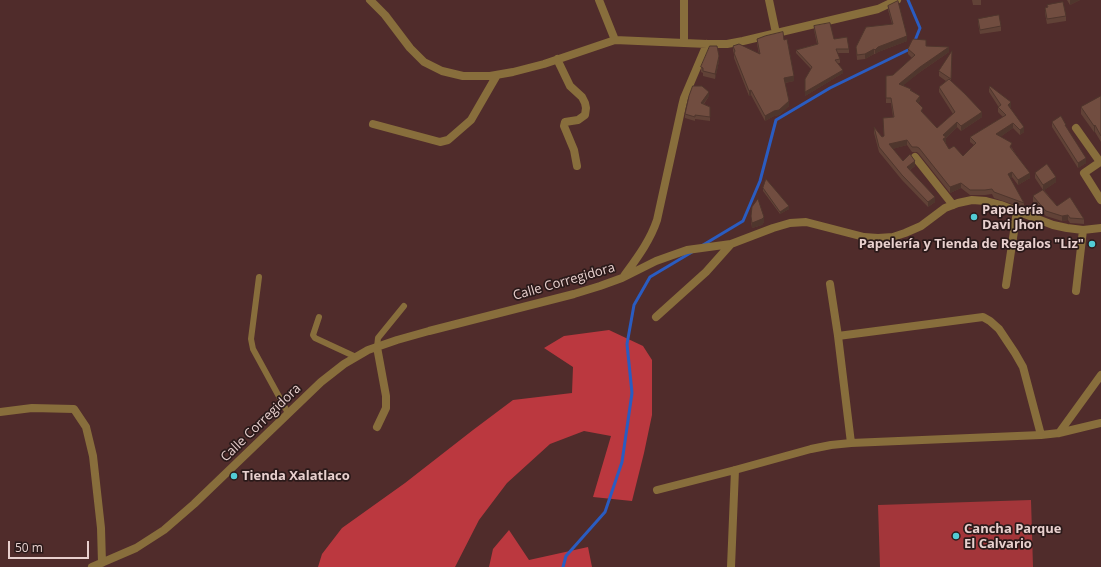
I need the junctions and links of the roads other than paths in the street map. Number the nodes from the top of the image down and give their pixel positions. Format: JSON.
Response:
{"nodes":[{"id":1,"x":370,"y":0,"type":"edge"},
{"id":2,"x":600,"y":0,"type":"edge"},
{"id":3,"x":684,"y":0,"type":"edge"},
{"id":4,"x":769,"y":0,"type":"edge"},
{"id":5,"x":892,"y":1,"type":"edge"},
{"id":6,"x":776,"y":33,"type":"junction"},
{"id":7,"x":614,"y":40,"type":"junction"},
{"id":8,"x":684,"y":43,"type":"junction"},
{"id":9,"x":707,"y":44,"type":"junction"},
{"id":10,"x":557,"y":59,"type":"junction"},
{"id":11,"x":497,"y":75,"type":"junction"},
{"id":12,"x":373,"y":124,"type":"dead end"},
{"id":13,"x":1076,"y":128,"type":"dead end"},
{"id":14,"x":915,"y":157,"type":"dead end"},
{"id":15,"x":577,"y":166,"type":"dead end"},
{"id":16,"x":1101,"y":200,"type":"edge"},
{"id":17,"x":953,"y":205,"type":"junction"},
{"id":18,"x":1017,"y":211,"type":"junction"},
{"id":19,"x":1101,"y":228,"type":"edge"},
{"id":20,"x":1083,"y":230,"type":"junction"},
{"id":21,"x":731,"y":244,"type":"junction"},
{"id":22,"x":259,"y":277,"type":"dead end"},
{"id":23,"x":622,"y":278,"type":"junction"},
{"id":24,"x":830,"y":284,"type":"dead end"},
{"id":25,"x":1006,"y":285,"type":"dead end"},
{"id":26,"x":1076,"y":291,"type":"dead end"},
{"id":27,"x":404,"y":306,"type":"dead end"},
{"id":28,"x":319,"y":317,"type":"dead end"},
{"id":29,"x":656,"y":317,"type":"dead end"},
{"id":30,"x":838,"y":336,"type":"junction"},
{"id":31,"x":376,"y":347,"type":"junction"},
{"id":32,"x":356,"y":357,"type":"junction"},
{"id":33,"x":1101,"y":375,"type":"edge"},
{"id":34,"x":0,"y":412,"type":"edge"},
{"id":35,"x":288,"y":413,"type":"junction"},
{"id":36,"x":1101,"y":423,"type":"edge"},
{"id":37,"x":377,"y":427,"type":"dead end"},
{"id":38,"x":1059,"y":433,"type":"junction"},
{"id":39,"x":1041,"y":435,"type":"junction"},
{"id":40,"x":851,"y":443,"type":"junction"},
{"id":41,"x":735,"y":470,"type":"junction"},
{"id":42,"x":657,"y":490,"type":"dead end"},
{"id":43,"x":102,"y":563,"type":"junction"},
{"id":44,"x":92,"y":567,"type":"edge"},
{"id":45,"x":732,"y":567,"type":"edge"}],
"edges":[{"from":1,"to":11,"type":"street"},
{"from":2,"to":7,"type":"street"},
{"from":3,"to":8,"type":"street"},
{"from":4,"to":6,"type":"street"},
{"from":5,"to":6,"type":"street"},
{"from":6,"to":9,"type":"street"},
{"from":7,"to":8,"type":"street"},
{"from":7,"to":10,"type":"street"},
{"from":8,"to":9,"type":"street"},
{"from":9,"to":23,"type":"street"},
{"from":10,"to":11,"type":"street"},
{"from":10,"to":15,"type":"street"},
{"from":11,"to":12,"type":"street"},
{"from":13,"to":16,"type":"street"},
{"from":14,"to":17,"type":"street"},
{"from":17,"to":18,"type":"street","name":"Calle Corregidora"},
{"from":17,"to":21,"type":"street","name":"Calle Corregidora"},
{"from":18,"to":20,"type":"street","name":"Calle Corregidora"},
{"from":18,"to":25,"type":"street"},
{"from":19,"to":20,"type":"street","name":"Calle Corregidora"},
{"from":20,"to":26,"type":"street"},
{"from":21,"to":23,"type":"street","name":"Calle Corregidora"},
{"from":21,"to":29,"type":"street"},
{"from":22,"to":35,"type":"lane"},
{"from":23,"to":31,"type":"street","name":"Calle Corregidora"},
{"from":24,"to":30,"type":"street"},
{"from":27,"to":31,"type":"lane"},
{"from":28,"to":32,"type":"lane"},
{"from":30,"to":39,"type":"street"},
{"from":30,"to":40,"type":"street"},
{"from":31,"to":32,"type":"street","name":"Calle Corregidora"},
{"from":31,"to":37,"type":"street"},
{"from":32,"to":35,"type":"street","name":"Calle Corregidora"},
{"from":33,"to":38,"type":"street"},
{"from":34,"to":43,"type":"street"},
{"from":35,"to":43,"type":"street","name":"Calle Corregidora"},
{"from":36,"to":38,"type":"street"},
{"from":38,"to":39,"type":"street"},
{"from":39,"to":40,"type":"street"},
{"from":40,"to":41,"type":"street"},
{"from":41,"to":42,"type":"street"},
{"from":41,"to":45,"type":"street"},
{"from":43,"to":44,"type":"street","name":"Calle Corregidora"}]}
